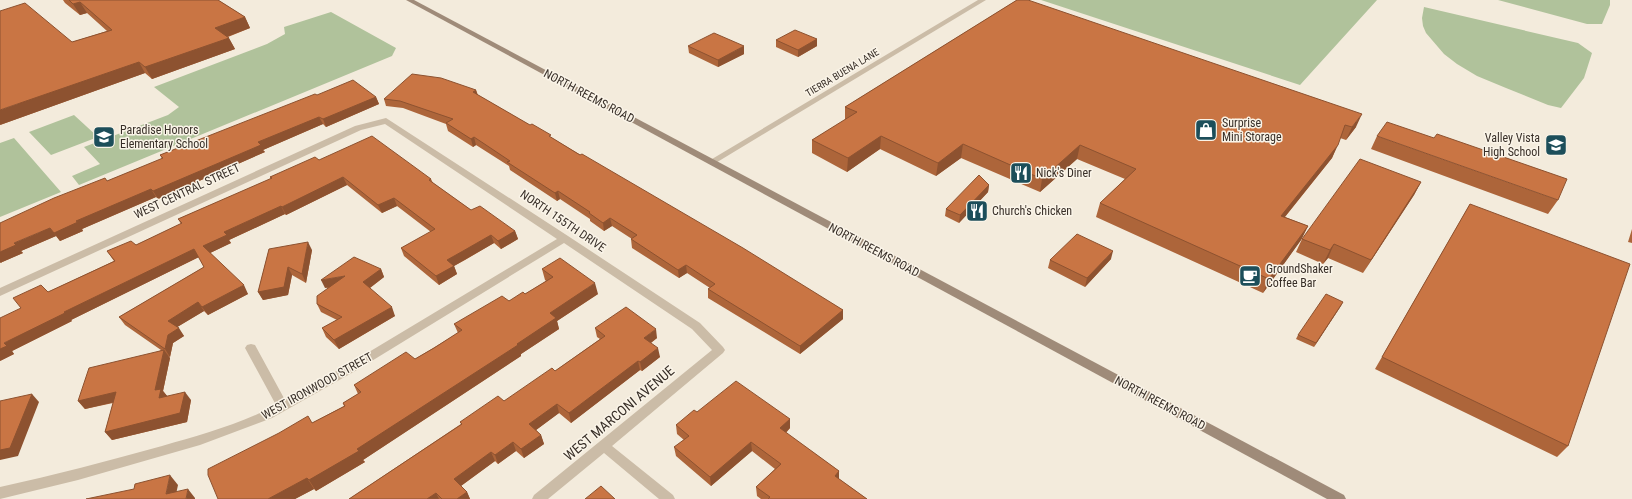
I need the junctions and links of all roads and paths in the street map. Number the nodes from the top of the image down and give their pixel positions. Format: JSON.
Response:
{"nodes":[{"id":1,"x":409,"y":0,"type":"edge"},
{"id":2,"x":983,"y":0,"type":"edge"},
{"id":3,"x":386,"y":121,"type":"joint"},
{"id":4,"x":711,"y":162,"type":"junction"},
{"id":5,"x":565,"y":238,"type":"junction"},
{"id":6,"x":0,"y":292,"type":"edge"},
{"id":7,"x":251,"y":348,"type":"dead end"},
{"id":8,"x":719,"y":350,"type":"joint"},
{"id":9,"x":283,"y":407,"type":"junction"},
{"id":10,"x":604,"y":446,"type":"junction"},
{"id":11,"x":0,"y":493,"type":"edge"},
{"id":12,"x":539,"y":499,"type":"edge"},
{"id":13,"x":668,"y":499,"type":"edge"},
{"id":14,"x":1339,"y":499,"type":"edge"}],
"edges":[{"from":1,"to":4,"type":"main road","name":"NORTH REEMS ROAD"},
{"from":2,"to":4,"type":"street","name":"TIERRA BUENA LANE"},
{"from":3,"to":5,"type":"street","name":"NORTH 155TH DRIVE"},
{"from":3,"to":6,"type":"street","name":"WEST CENTRAL STREET"},
{"from":4,"to":14,"type":"main road","name":"NORTH REEMS ROAD"},
{"from":5,"to":8,"type":"street","name":"NORTH 155TH DRIVE"},
{"from":5,"to":9,"type":"street","name":"WEST IRONWOOD STREET"},
{"from":7,"to":9,"type":"street"},
{"from":8,"to":10,"type":"street","name":"WEST MARCONI AVENUE"},
{"from":9,"to":11,"type":"street","name":"WEST IRONWOOD STREET"},
{"from":10,"to":12,"type":"street","name":"WEST MARCONI AVENUE"},
{"from":10,"to":13,"type":"street"}]}
